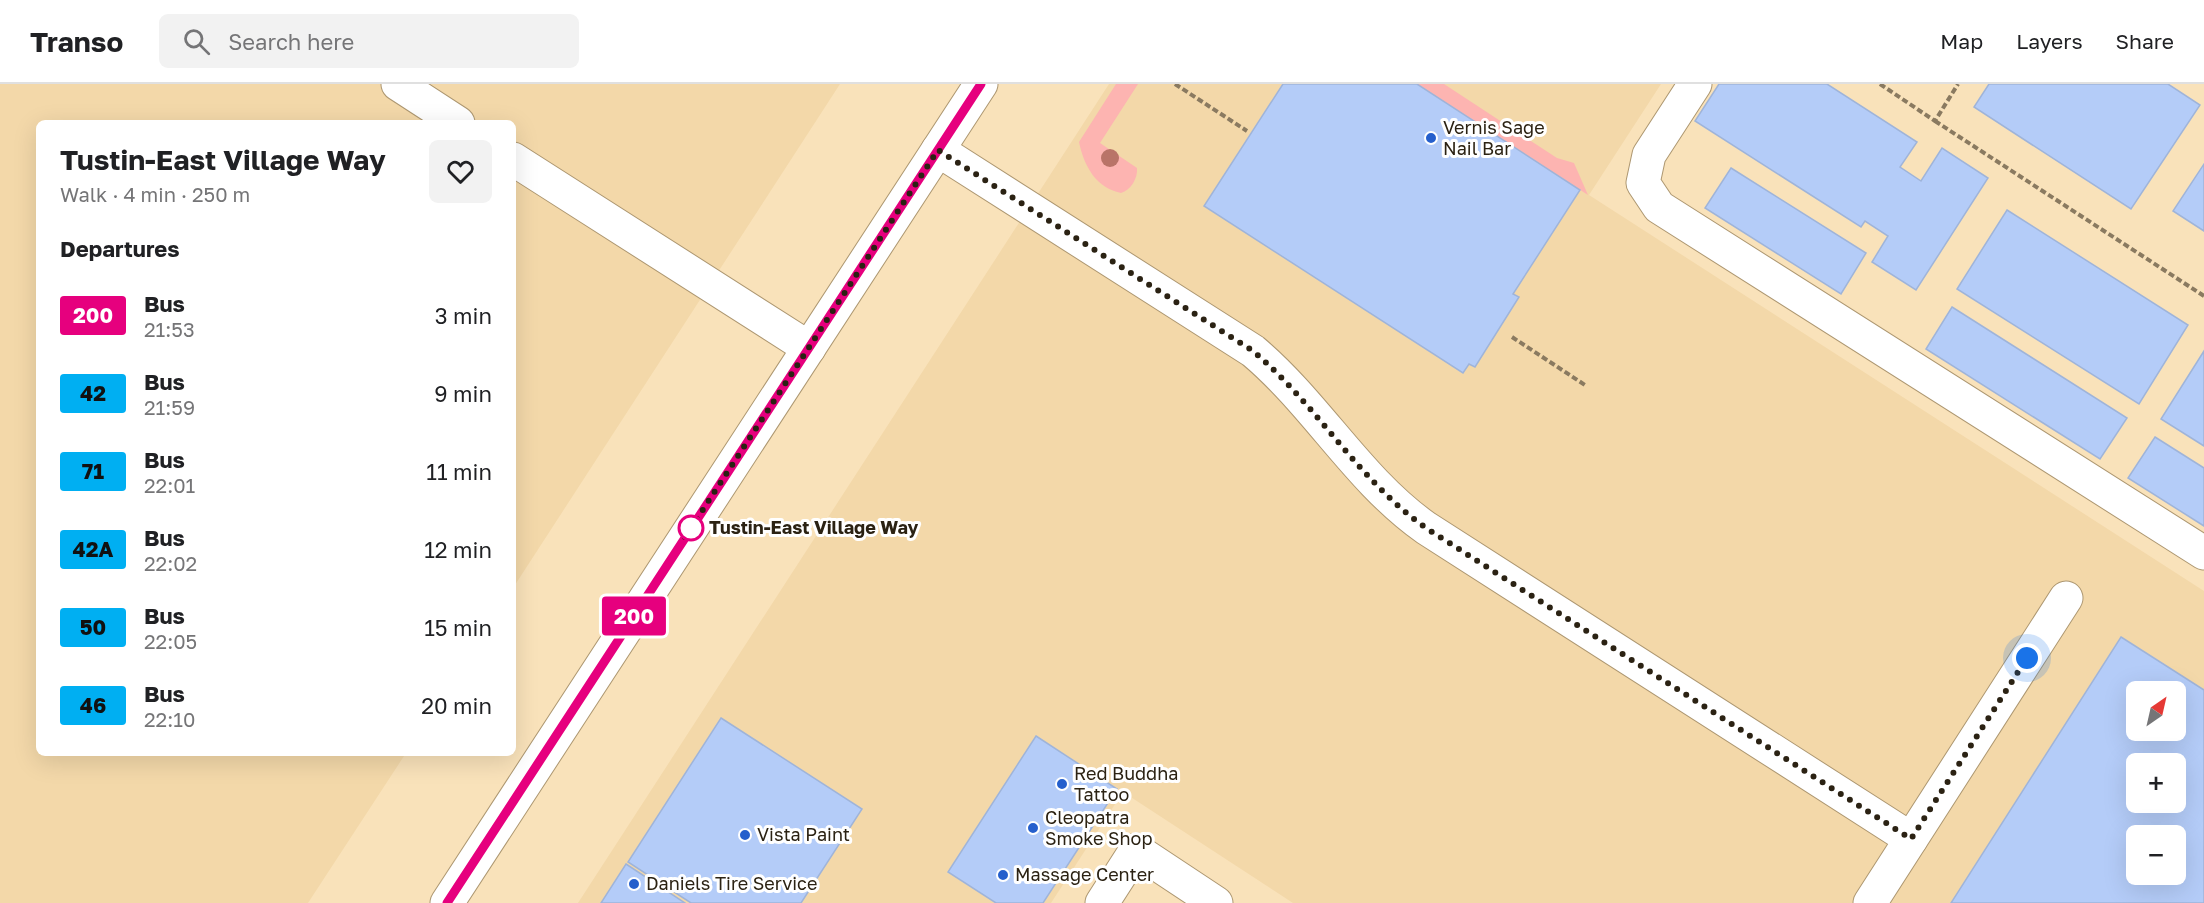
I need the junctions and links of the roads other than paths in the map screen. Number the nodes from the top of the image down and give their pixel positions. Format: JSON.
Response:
{"nodes":[{"id":1,"x":398,"y":84,"type":"edge"},
{"id":2,"x":981,"y":84,"type":"edge"},
{"id":3,"x":1695,"y":84,"type":"edge"},
{"id":4,"x":453,"y":120,"type":"edge"},
{"id":5,"x":938,"y":150,"type":"junction"},
{"id":6,"x":516,"y":161,"type":"edge"},
{"id":7,"x":809,"y":348,"type":"junction"},
{"id":8,"x":2204,"y":553,"type":"edge"},
{"id":9,"x":2066,"y":598,"type":"dead end"},
{"id":10,"x":1911,"y":839,"type":"junction"},
{"id":11,"x":447,"y":903,"type":"edge"},
{"id":12,"x":1102,"y":903,"type":"edge"},
{"id":13,"x":1216,"y":903,"type":"edge"},
{"id":14,"x":1870,"y":903,"type":"edge"}],
"edges":[{"from":1,"to":4,"type":"main road"},
{"from":2,"to":5,"type":"main road"},
{"from":3,"to":8,"type":"main road"},
{"from":5,"to":7,"type":"main road"},
{"from":5,"to":10,"type":"main road"},
{"from":6,"to":7,"type":"main road"},
{"from":7,"to":11,"type":"main road"},
{"from":9,"to":10,"type":"main road"},
{"from":10,"to":14,"type":"main road"},
{"from":12,"to":13,"type":"main road"}]}
